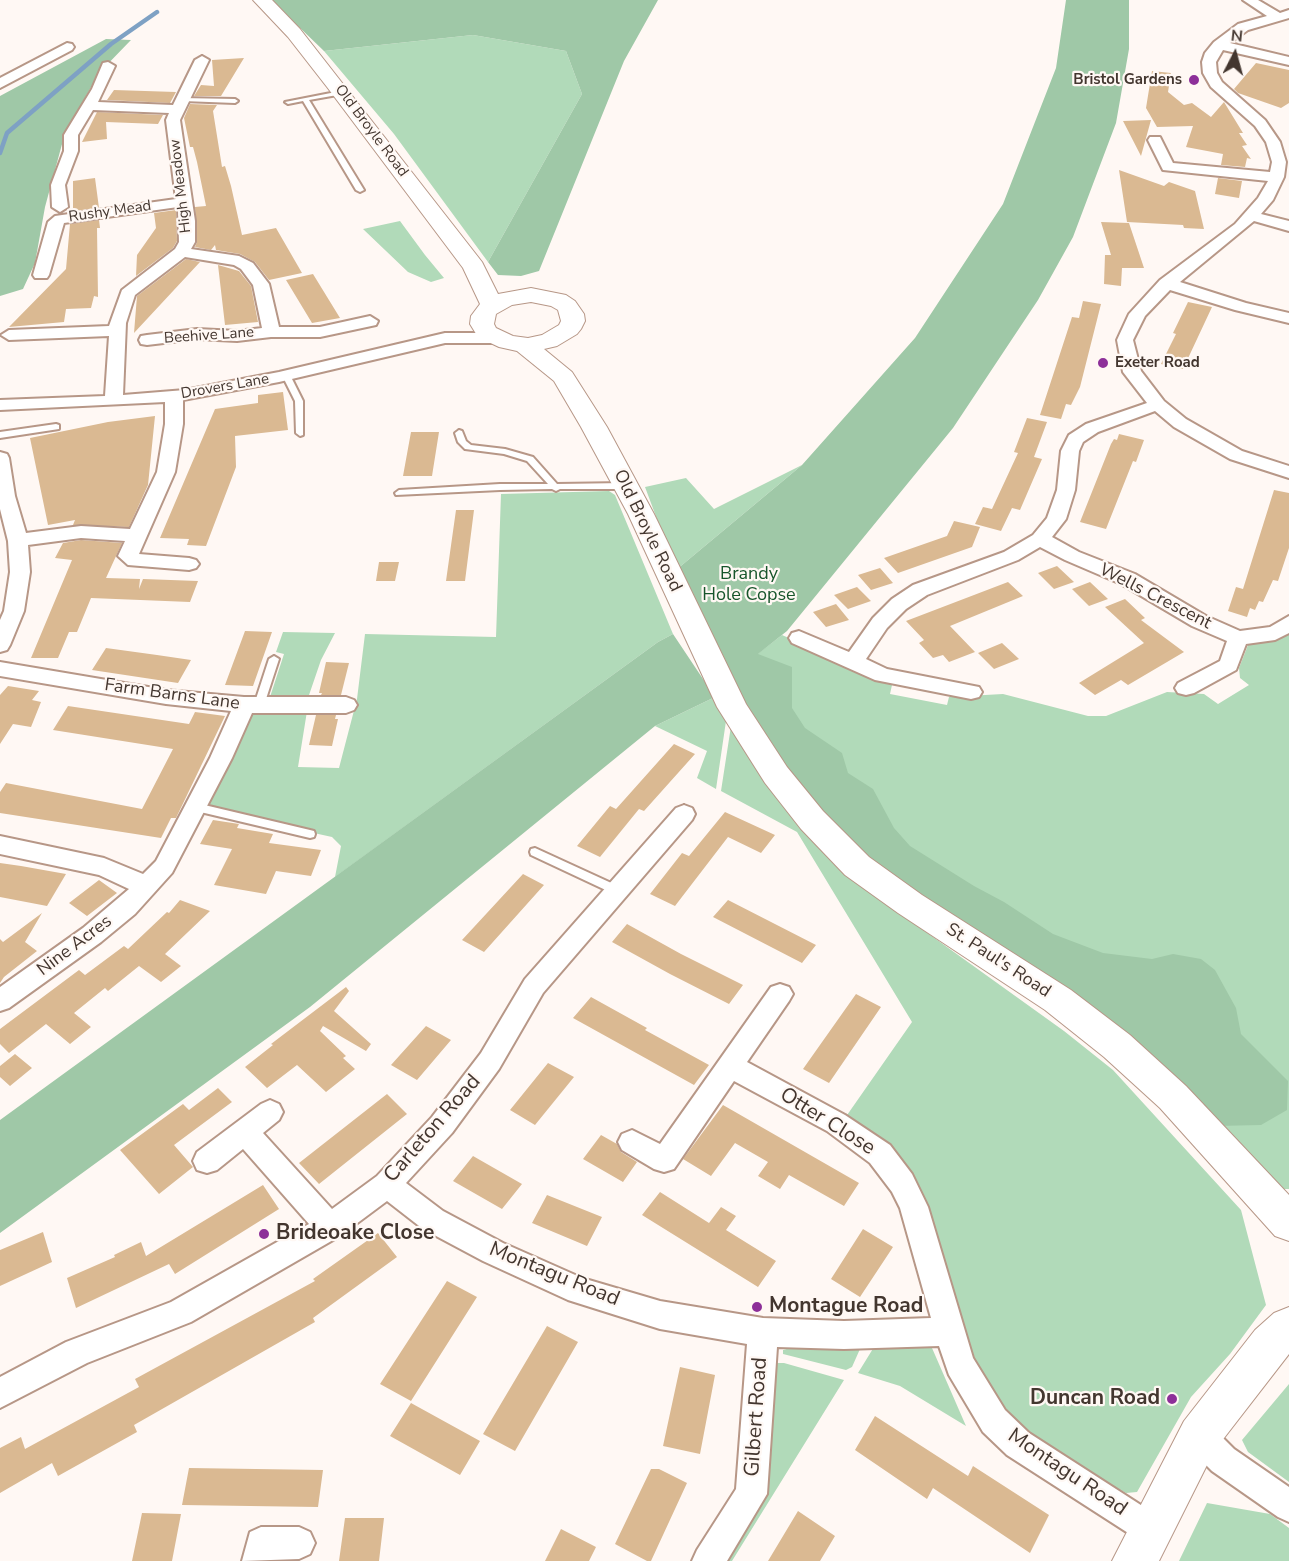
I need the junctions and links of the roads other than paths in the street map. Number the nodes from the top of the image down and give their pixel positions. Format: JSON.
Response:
{"nodes":[{"id":1,"x":262,"y":0,"type":"edge"},
{"id":2,"x":1249,"y":0,"type":"edge"},
{"id":3,"x":1282,"y":15,"type":"edge"},
{"id":4,"x":1219,"y":45,"type":"junction"},
{"id":5,"x":67,"y":47,"type":"dead end"},
{"id":6,"x":202,"y":60,"type":"dead end"},
{"id":7,"x":1288,"y":61,"type":"edge"},
{"id":8,"x":108,"y":66,"type":"dead end"},
{"id":9,"x":0,"y":84,"type":"edge"},
{"id":10,"x":341,"y":93,"type":"junction"},
{"id":11,"x":305,"y":100,"type":"junction"},
{"id":12,"x":235,"y":101,"type":"dead end"},
{"id":13,"x":288,"y":102,"type":"dead end"},
{"id":14,"x":89,"y":105,"type":"junction"},
{"id":15,"x":177,"y":109,"type":"junction"},
{"id":16,"x":1155,"y":140,"type":"dead end"},
{"id":17,"x":1277,"y":177,"type":"junction"},
{"id":18,"x":360,"y":190,"type":"dead end"},
{"id":19,"x":184,"y":202,"type":"junction"},
{"id":20,"x":60,"y":207,"type":"dead end"},
{"id":21,"x":1251,"y":216,"type":"junction"},
{"id":22,"x":1289,"y":226,"type":"edge"},
{"id":23,"x":182,"y":252,"type":"junction"},
{"id":24,"x":474,"y":267,"type":"junction"},
{"id":25,"x":41,"y":274,"type":"dead end"},
{"id":26,"x":1166,"y":283,"type":"junction"},
{"id":27,"x":517,"y":296,"type":"junction"},
{"id":28,"x":487,"y":311,"type":"junction"},
{"id":29,"x":1289,"y":318,"type":"edge"},
{"id":30,"x":370,"y":321,"type":"dead end"},
{"id":31,"x":117,"y":331,"type":"junction"},
{"id":32,"x":271,"y":332,"type":"junction"},
{"id":33,"x":9,"y":335,"type":"dead end"},
{"id":34,"x":561,"y":336,"type":"junction"},
{"id":35,"x":445,"y":338,"type":"junction"},
{"id":36,"x":495,"y":338,"type":"junction"},
{"id":37,"x":147,"y":340,"type":"dead end"},
{"id":38,"x":525,"y":345,"type":"junction"},
{"id":39,"x":286,"y":375,"type":"junction"},
{"id":40,"x":563,"y":377,"type":"junction"},
{"id":41,"x":174,"y":396,"type":"junction"},
{"id":42,"x":114,"y":401,"type":"junction"},
{"id":43,"x":0,"y":405,"type":"edge"},
{"id":44,"x":1158,"y":405,"type":"junction"},
{"id":45,"x":56,"y":427,"type":"dead end"},
{"id":46,"x":459,"y":433,"type":"dead end"},
{"id":47,"x":300,"y":434,"type":"dead end"},
{"id":48,"x":0,"y":435,"type":"edge"},
{"id":49,"x":0,"y":458,"type":"edge"},
{"id":50,"x":1289,"y":472,"type":"edge"},
{"id":51,"x":626,"y":486,"type":"junction"},
{"id":52,"x":556,"y":488,"type":"junction"},
{"id":53,"x":399,"y":494,"type":"dead end"},
{"id":54,"x":137,"y":536,"type":"junction"},
{"id":55,"x":1040,"y":540,"type":"junction"},
{"id":56,"x":18,"y":541,"type":"junction"},
{"id":57,"x":189,"y":564,"type":"dead end"},
{"id":58,"x":1289,"y":623,"type":"edge"},
{"id":59,"x":799,"y":638,"type":"dead end"},
{"id":60,"x":1238,"y":638,"type":"junction"},
{"id":61,"x":0,"y":645,"type":"edge"},
{"id":62,"x":274,"y":659,"type":"dead end"},
{"id":63,"x":853,"y":662,"type":"junction"},
{"id":64,"x":0,"y":669,"type":"edge"},
{"id":65,"x":1186,"y":688,"type":"dead end"},
{"id":66,"x":723,"y":689,"type":"joint"},
{"id":67,"x":971,"y":692,"type":"dead end"},
{"id":68,"x":251,"y":705,"type":"junction"},
{"id":69,"x":346,"y":705,"type":"dead end"},
{"id":70,"x":196,"y":807,"type":"junction"},
{"id":71,"x":684,"y":823,"type":"dead end"},
{"id":72,"x":310,"y":834,"type":"dead end"},
{"id":73,"x":0,"y":845,"type":"edge"},
{"id":74,"x":535,"y":852,"type":"dead end"},
{"id":75,"x":146,"y":886,"type":"junction"},
{"id":76,"x":616,"y":890,"type":"junction"},
{"id":77,"x":780,"y":994,"type":"dead end"},
{"id":78,"x":0,"y":1001,"type":"edge"},
{"id":79,"x":731,"y":1066,"type":"junction"},
{"id":80,"x":270,"y":1112,"type":"dead end"},
{"id":81,"x":245,"y":1132,"type":"junction"},
{"id":82,"x":632,"y":1142,"type":"dead end"},
{"id":83,"x":207,"y":1161,"type":"dead end"},
{"id":84,"x":387,"y":1185,"type":"junction"},
{"id":85,"x":1285,"y":1214,"type":"edge"},
{"id":86,"x":330,"y":1227,"type":"junction"},
{"id":87,"x":1289,"y":1327,"type":"edge"},
{"id":88,"x":763,"y":1332,"type":"junction"},
{"id":89,"x":949,"y":1332,"type":"junction"},
{"id":90,"x":0,"y":1393,"type":"edge"},
{"id":91,"x":1199,"y":1436,"type":"junction"},
{"id":92,"x":1289,"y":1506,"type":"edge"},
{"id":93,"x":299,"y":1543,"type":"dead end"},
{"id":94,"x":1142,"y":1545,"type":"edge"},
{"id":95,"x":258,"y":1561,"type":"edge"},
{"id":96,"x":708,"y":1561,"type":"edge"}],
"edges":[{"from":1,"to":10,"type":"main road","name":"Old Broyle Road"},
{"from":2,"to":3,"type":"street"},
{"from":3,"to":4,"type":"street"},
{"from":4,"to":7,"type":"street"},
{"from":4,"to":17,"type":"street"},
{"from":5,"to":9,"type":"street"},
{"from":6,"to":15,"type":"street"},
{"from":8,"to":14,"type":"street"},
{"from":10,"to":11,"type":"lane"},
{"from":10,"to":24,"type":"main road","name":"Old Broyle Road"},
{"from":11,"to":13,"type":"lane"},
{"from":11,"to":18,"type":"lane"},
{"from":12,"to":15,"type":"lane"},
{"from":14,"to":15,"type":"street"},
{"from":14,"to":20,"type":"street"},
{"from":15,"to":19,"type":"street","name":"High Meadow"},
{"from":16,"to":17,"type":"street"},
{"from":17,"to":21,"type":"street"},
{"from":19,"to":23,"type":"street","name":"High Meadow"},
{"from":19,"to":25,"type":"street","name":"Rushy Mead"},
{"from":21,"to":22,"type":"street"},
{"from":21,"to":26,"type":"street"},
{"from":23,"to":31,"type":"street","name":"High Meadow"},
{"from":23,"to":32,"type":"street","name":"Beehive Lane"},
{"from":24,"to":27,"type":"main road","name":"Old Broyle Road"},
{"from":24,"to":28,"type":"main road","name":"Old Broyle Road"},
{"from":26,"to":29,"type":"street"},
{"from":26,"to":44,"type":"street"},
{"from":27,"to":28,"type":"main road"},
{"from":27,"to":34,"type":"main road"},
{"from":28,"to":35,"type":"street","name":"Drovers Lane"},
{"from":28,"to":36,"type":"main road","name":"Old Broyle Road"},
{"from":30,"to":32,"type":"street","name":"Beehive Lane"},
{"from":31,"to":33,"type":"street"},
{"from":31,"to":42,"type":"street","name":"High Meadow"},
{"from":32,"to":37,"type":"street","name":"Beehive Lane"},
{"from":34,"to":38,"type":"main road"},
{"from":34,"to":40,"type":"main road","name":"Old Broyle Road"},
{"from":35,"to":36,"type":"street","name":"Drovers Lane"},
{"from":35,"to":39,"type":"street","name":"Drovers Lane"},
{"from":36,"to":38,"type":"main road"},
{"from":38,"to":40,"type":"main road","name":"Old Broyle Road"},
{"from":39,"to":41,"type":"street","name":"Drovers Lane"},
{"from":39,"to":47,"type":"lane"},
{"from":40,"to":51,"type":"main road","name":"Old Broyle Road"},
{"from":41,"to":42,"type":"street","name":"Drovers Lane"},
{"from":41,"to":54,"type":"street"},
{"from":42,"to":43,"type":"street","name":"Drovers Lane"},
{"from":44,"to":50,"type":"street"},
{"from":44,"to":55,"type":"street"},
{"from":45,"to":48,"type":"lane"},
{"from":46,"to":52,"type":"lane"},
{"from":49,"to":56,"type":"street"},
{"from":51,"to":52,"type":"lane"},
{"from":51,"to":66,"type":"main road","name":"Old Broyle Road"},
{"from":52,"to":53,"type":"lane"},
{"from":54,"to":56,"type":"street"},
{"from":54,"to":57,"type":"street"},
{"from":55,"to":60,"type":"street","name":"Wells Crescent"},
{"from":55,"to":63,"type":"street"},
{"from":56,"to":61,"type":"street"},
{"from":58,"to":60,"type":"street"},
{"from":59,"to":63,"type":"street"},
{"from":60,"to":65,"type":"street"},
{"from":62,"to":68,"type":"lane"},
{"from":63,"to":67,"type":"street"},
{"from":64,"to":68,"type":"street","name":"Farm Barns Lane"},
{"from":66,"to":85,"type":"main road","name":"St. Paul's Road"},
{"from":68,"to":69,"type":"street","name":"Farm Barns Lane"},
{"from":68,"to":70,"type":"street","name":"Nine Acres"},
{"from":70,"to":72,"type":"lane"},
{"from":70,"to":75,"type":"street","name":"Nine Acres"},
{"from":71,"to":76,"type":"street","name":"Carleton Road"},
{"from":73,"to":75,"type":"street"},
{"from":74,"to":76,"type":"lane"},
{"from":75,"to":78,"type":"street","name":"Nine Acres"},
{"from":76,"to":84,"type":"street","name":"Carleton Road"},
{"from":77,"to":79,"type":"street"},
{"from":79,"to":82,"type":"street"},
{"from":79,"to":89,"type":"street","name":"Otter Close"},
{"from":80,"to":81,"type":"street"},
{"from":81,"to":83,"type":"street"},
{"from":81,"to":86,"type":"street"},
{"from":84,"to":86,"type":"street","name":"Carleton Road"},
{"from":84,"to":88,"type":"street","name":"Montagu Road"},
{"from":86,"to":90,"type":"street","name":"Carleton Road"},
{"from":87,"to":91,"type":"main road"},
{"from":88,"to":89,"type":"street","name":"Montagu Road"},
{"from":88,"to":96,"type":"street","name":"Gilbert Road"},
{"from":89,"to":94,"type":"street","name":"Montagu Road"},
{"from":91,"to":92,"type":"street"},
{"from":91,"to":94,"type":"main road"},
{"from":93,"to":95,"type":"street"}]}
